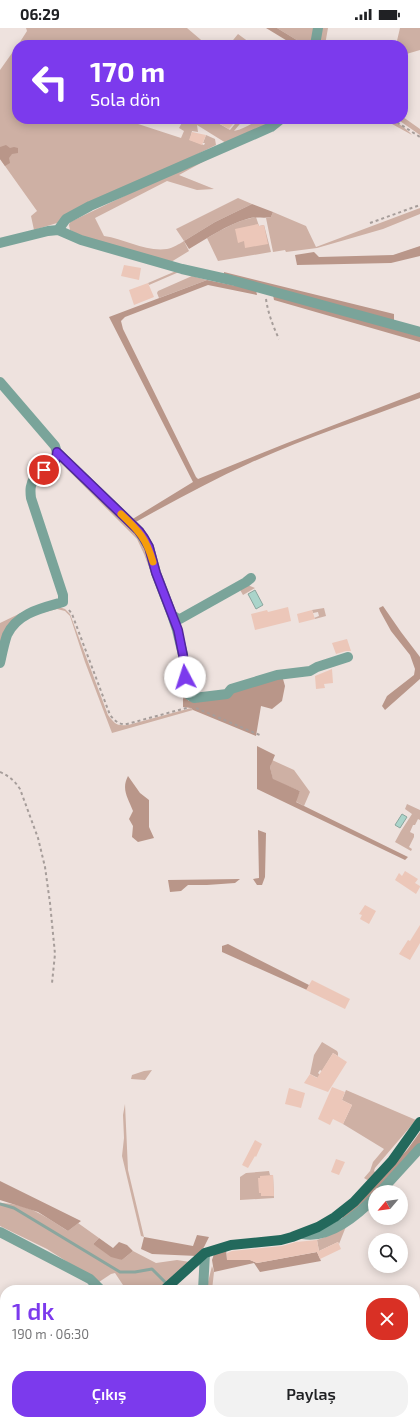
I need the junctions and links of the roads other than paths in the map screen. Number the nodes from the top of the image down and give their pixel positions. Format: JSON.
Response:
{"nodes":[{"id":1,"x":318,"y":28,"type":"edge"},
{"id":2,"x":316,"y":40,"type":"edge"},
{"id":3,"x":275,"y":124,"type":"edge"},
{"id":4,"x":58,"y":230,"type":"junction"},
{"id":5,"x":0,"y":244,"type":"edge"},
{"id":6,"x":420,"y":332,"type":"edge"},
{"id":7,"x":0,"y":382,"type":"edge"},
{"id":8,"x":57,"y":452,"type":"junction"},
{"id":9,"x":251,"y":578,"type":"dead end"},
{"id":10,"x":172,"y":615,"type":"junction"},
{"id":11,"x":348,"y":657,"type":"dead end"},
{"id":12,"x":0,"y":663,"type":"edge"},
{"id":13,"x":420,"y":1122,"type":"edge"},
{"id":14,"x":420,"y":1148,"type":"edge"},
{"id":15,"x":386,"y":1185,"type":"edge"},
{"id":16,"x":368,"y":1204,"type":"edge"},
{"id":17,"x":0,"y":1232,"type":"edge"},
{"id":18,"x":303,"y":1234,"type":"junction"},
{"id":19,"x":206,"y":1253,"type":"junction"},
{"id":20,"x":96,"y":1285,"type":"edge"},
{"id":21,"x":170,"y":1285,"type":"edge"},
{"id":22,"x":203,"y":1285,"type":"edge"}],
"edges":[{"from":1,"to":2,"type":"street"},
{"from":3,"to":4,"type":"street"},
{"from":4,"to":5,"type":"street"},
{"from":4,"to":6,"type":"street"},
{"from":7,"to":8,"type":"street"},
{"from":8,"to":10,"type":"street"},
{"from":8,"to":12,"type":"street"},
{"from":9,"to":10,"type":"street"},
{"from":10,"to":11,"type":"street"},
{"from":13,"to":18,"type":"main road"},
{"from":14,"to":15,"type":"street"},
{"from":16,"to":18,"type":"street"},
{"from":17,"to":20,"type":"street"},
{"from":18,"to":19,"type":"main road"},
{"from":19,"to":21,"type":"main road"},
{"from":19,"to":22,"type":"street"}]}
